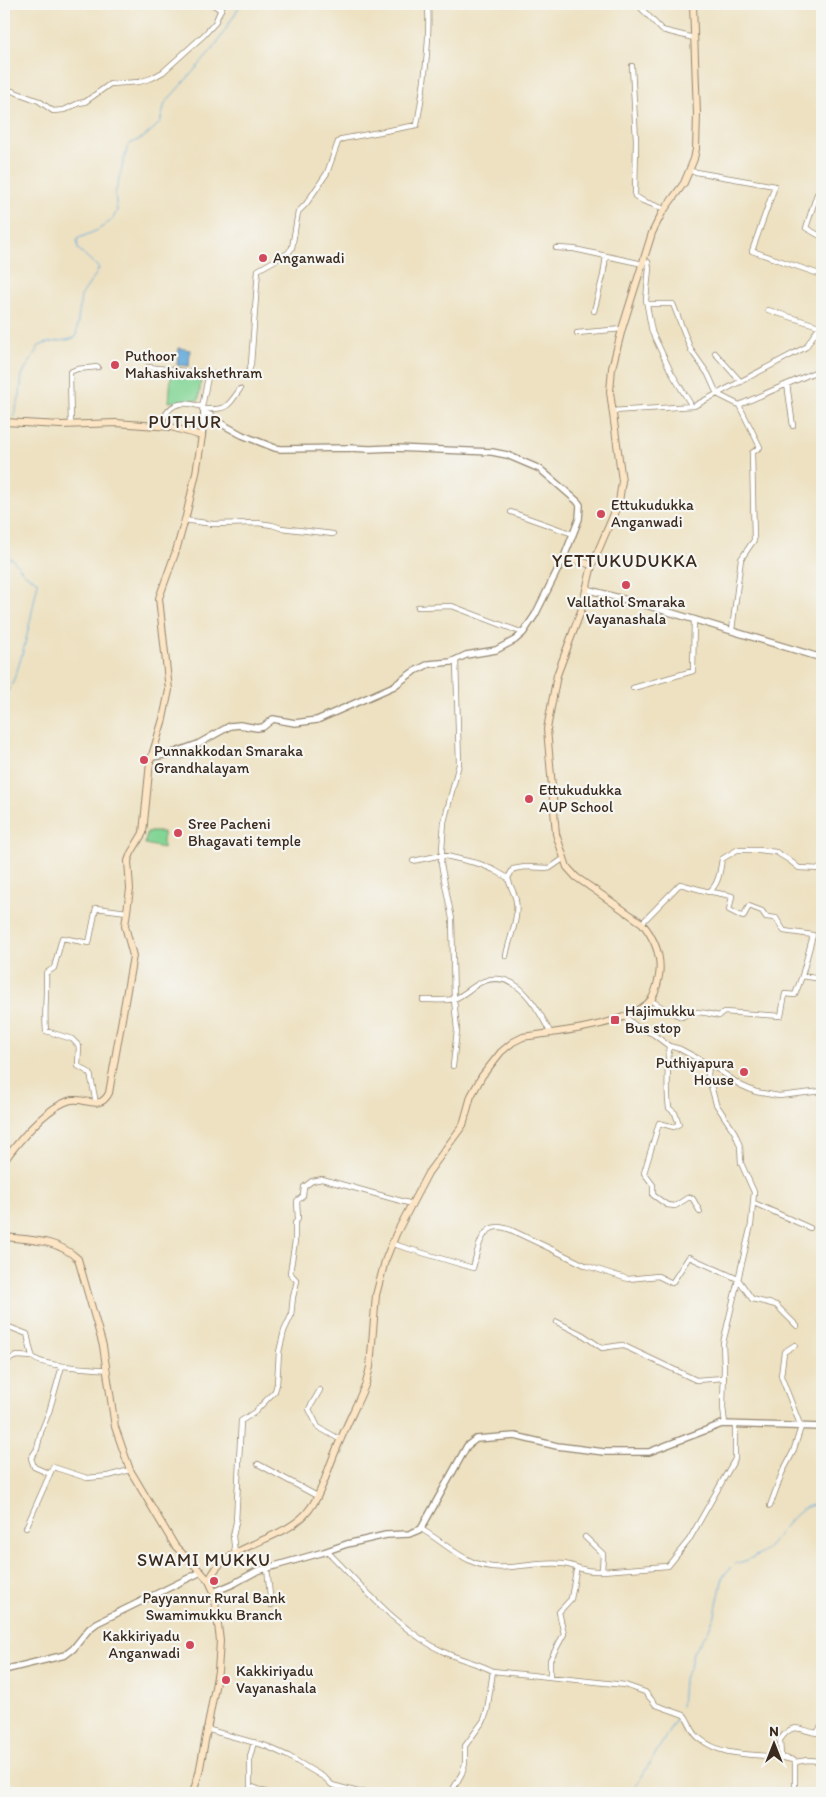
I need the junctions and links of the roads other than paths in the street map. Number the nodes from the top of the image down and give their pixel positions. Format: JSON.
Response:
{"nodes":[{"id":1,"x":212,"y":4,"type":"edge"},
{"id":2,"x":223,"y":4,"type":"edge"},
{"id":3,"x":428,"y":4,"type":"edge"},
{"id":4,"x":637,"y":4,"type":"edge"},
{"id":5,"x":693,"y":4,"type":"edge"},
{"id":6,"x":221,"y":10,"type":"junction"},
{"id":7,"x":694,"y":38,"type":"junction"},
{"id":8,"x":632,"y":66,"type":"dead end"},
{"id":9,"x":4,"y":88,"type":"edge"},
{"id":10,"x":690,"y":171,"type":"junction"},
{"id":11,"x":817,"y":194,"type":"dead end"},
{"id":12,"x":665,"y":209,"type":"junction"},
{"id":13,"x":822,"y":237,"type":"edge"},
{"id":14,"x":556,"y":248,"type":"dead end"},
{"id":15,"x":606,"y":256,"type":"junction"},
{"id":16,"x":643,"y":262,"type":"junction"},
{"id":17,"x":822,"y":275,"type":"edge"},
{"id":18,"x":646,"y":304,"type":"junction"},
{"id":19,"x":768,"y":310,"type":"dead end"},
{"id":20,"x":594,"y":311,"type":"dead end"},
{"id":21,"x":821,"y":324,"type":"edge"},
{"id":22,"x":622,"y":328,"type":"junction"},
{"id":23,"x":577,"y":333,"type":"dead end"},
{"id":24,"x":715,"y":353,"type":"dead end"},
{"id":25,"x":98,"y":367,"type":"dead end"},
{"id":26,"x":148,"y":367,"type":"dead end"},
{"id":27,"x":822,"y":369,"type":"edge"},
{"id":28,"x":212,"y":374,"type":"junction"},
{"id":29,"x":740,"y":382,"type":"junction"},
{"id":30,"x":787,"y":384,"type":"junction"},
{"id":31,"x":240,"y":389,"type":"dead end"},
{"id":32,"x":717,"y":394,"type":"junction"},
{"id":33,"x":739,"y":405,"type":"junction"},
{"id":34,"x":691,"y":406,"type":"junction"},
{"id":35,"x":203,"y":410,"type":"junction"},
{"id":36,"x":612,"y":411,"type":"junction"},
{"id":37,"x":4,"y":422,"type":"edge"},
{"id":38,"x":71,"y":425,"type":"junction"},
{"id":39,"x":161,"y":426,"type":"junction"},
{"id":40,"x":793,"y":426,"type":"dead end"},
{"id":41,"x":202,"y":436,"type":"junction"},
{"id":42,"x":511,"y":512,"type":"dead end"},
{"id":43,"x":184,"y":520,"type":"junction"},
{"id":44,"x":333,"y":534,"type":"dead end"},
{"id":45,"x":572,"y":534,"type":"junction"},
{"id":46,"x":564,"y":556,"type":"junction"},
{"id":47,"x":592,"y":566,"type":"junction"},
{"id":48,"x":586,"y":589,"type":"junction"},
{"id":49,"x":418,"y":607,"type":"dead end"},
{"id":50,"x":694,"y":619,"type":"junction"},
{"id":51,"x":732,"y":630,"type":"junction"},
{"id":52,"x":523,"y":633,"type":"junction"},
{"id":53,"x":822,"y":658,"type":"edge"},
{"id":54,"x":456,"y":660,"type":"junction"},
{"id":55,"x":633,"y":688,"type":"dead end"},
{"id":56,"x":152,"y":757,"type":"junction"},
{"id":57,"x":442,"y":855,"type":"junction"},
{"id":58,"x":563,"y":859,"type":"junction"},
{"id":59,"x":413,"y":861,"type":"dead end"},
{"id":60,"x":822,"y":869,"type":"edge"},
{"id":61,"x":508,"y":878,"type":"junction"},
{"id":62,"x":701,"y":890,"type":"junction"},
{"id":63,"x":127,"y":912,"type":"junction"},
{"id":64,"x":642,"y":923,"type":"junction"},
{"id":65,"x":506,"y":956,"type":"dead end"},
{"id":66,"x":802,"y":976,"type":"junction"},
{"id":67,"x":822,"y":979,"type":"edge"},
{"id":68,"x":454,"y":999,"type":"junction"},
{"id":69,"x":423,"y":1000,"type":"dead end"},
{"id":70,"x":650,"y":1000,"type":"junction"},
{"id":71,"x":624,"y":1016,"type":"junction"},
{"id":72,"x":551,"y":1034,"type":"junction"},
{"id":73,"x":669,"y":1046,"type":"junction"},
{"id":74,"x":709,"y":1065,"type":"junction"},
{"id":75,"x":453,"y":1066,"type":"dead end"},
{"id":76,"x":822,"y":1091,"type":"edge"},
{"id":77,"x":96,"y":1103,"type":"junction"},
{"id":78,"x":4,"y":1162,"type":"edge"},
{"id":79,"x":754,"y":1203,"type":"junction"},
{"id":80,"x":412,"y":1204,"type":"junction"},
{"id":81,"x":700,"y":1212,"type":"dead end"},
{"id":82,"x":810,"y":1228,"type":"dead end"},
{"id":83,"x":4,"y":1237,"type":"edge"},
{"id":84,"x":393,"y":1244,"type":"junction"},
{"id":85,"x":738,"y":1278,"type":"junction"},
{"id":86,"x":558,"y":1322,"type":"dead end"},
{"id":87,"x":4,"y":1324,"type":"edge"},
{"id":88,"x":797,"y":1326,"type":"dead end"},
{"id":89,"x":795,"y":1345,"type":"dead end"},
{"id":90,"x":33,"y":1357,"type":"junction"},
{"id":91,"x":4,"y":1362,"type":"edge"},
{"id":92,"x":62,"y":1366,"type":"junction"},
{"id":93,"x":107,"y":1370,"type":"junction"},
{"id":94,"x":724,"y":1378,"type":"junction"},
{"id":95,"x":320,"y":1390,"type":"dead end"},
{"id":96,"x":725,"y":1424,"type":"junction"},
{"id":97,"x":735,"y":1424,"type":"junction"},
{"id":98,"x":801,"y":1427,"type":"junction"},
{"id":99,"x":822,"y":1427,"type":"edge"},
{"id":100,"x":342,"y":1441,"type":"junction"},
{"id":101,"x":258,"y":1464,"type":"dead end"},
{"id":102,"x":130,"y":1470,"type":"junction"},
{"id":103,"x":50,"y":1474,"type":"junction"},
{"id":104,"x":317,"y":1496,"type":"junction"},
{"id":105,"x":770,"y":1506,"type":"dead end"},
{"id":106,"x":26,"y":1528,"type":"dead end"},
{"id":107,"x":421,"y":1529,"type":"junction"},
{"id":108,"x":585,"y":1537,"type":"dead end"},
{"id":109,"x":327,"y":1551,"type":"junction"},
{"id":110,"x":234,"y":1553,"type":"junction"},
{"id":111,"x":267,"y":1568,"type":"junction"},
{"id":112,"x":576,"y":1571,"type":"dead end"},
{"id":113,"x":602,"y":1571,"type":"junction"},
{"id":114,"x":202,"y":1572,"type":"junction"},
{"id":115,"x":209,"y":1581,"type":"junction"},
{"id":116,"x":214,"y":1592,"type":"junction"},
{"id":117,"x":271,"y":1606,"type":"dead end"},
{"id":118,"x":4,"y":1670,"type":"edge"},
{"id":119,"x":493,"y":1670,"type":"junction"},
{"id":120,"x":550,"y":1677,"type":"junction"},
{"id":121,"x":822,"y":1725,"type":"edge"},
{"id":122,"x":206,"y":1728,"type":"junction"},
{"id":123,"x":254,"y":1742,"type":"junction"},
{"id":124,"x":781,"y":1758,"type":"junction"},
{"id":125,"x":822,"y":1761,"type":"edge"},
{"id":126,"x":795,"y":1762,"type":"junction"},
{"id":127,"x":193,"y":1793,"type":"edge"},
{"id":128,"x":268,"y":1793,"type":"edge"},
{"id":129,"x":373,"y":1793,"type":"edge"},
{"id":130,"x":451,"y":1793,"type":"edge"},
{"id":131,"x":795,"y":1793,"type":"edge"}],
"edges":[{"from":1,"to":6,"type":"street"},
{"from":2,"to":6,"type":"street"},
{"from":3,"to":28,"type":"street"},
{"from":4,"to":7,"type":"street"},
{"from":5,"to":7,"type":"main road"},
{"from":6,"to":9,"type":"street"},
{"from":7,"to":10,"type":"main road"},
{"from":8,"to":12,"type":"street"},
{"from":10,"to":12,"type":"main road"},
{"from":10,"to":17,"type":"street"},
{"from":11,"to":13,"type":"street"},
{"from":12,"to":16,"type":"main road"},
{"from":14,"to":15,"type":"street"},
{"from":15,"to":16,"type":"street"},
{"from":15,"to":20,"type":"street"},
{"from":16,"to":18,"type":"street"},
{"from":16,"to":22,"type":"main road"},
{"from":18,"to":32,"type":"street"},
{"from":18,"to":34,"type":"street"},
{"from":19,"to":21,"type":"street"},
{"from":21,"to":29,"type":"street"},
{"from":22,"to":23,"type":"street"},
{"from":22,"to":36,"type":"main road"},
{"from":24,"to":29,"type":"street"},
{"from":25,"to":38,"type":"street"},
{"from":26,"to":28,"type":"street"},
{"from":27,"to":30,"type":"street"},
{"from":28,"to":35,"type":"street"},
{"from":29,"to":32,"type":"street"},
{"from":30,"to":33,"type":"street"},
{"from":30,"to":40,"type":"street"},
{"from":31,"to":35,"type":"street"},
{"from":32,"to":33,"type":"street"},
{"from":32,"to":34,"type":"street"},
{"from":33,"to":51,"type":"street"},
{"from":34,"to":36,"type":"street"},
{"from":35,"to":39,"type":"street"},
{"from":35,"to":41,"type":"street"},
{"from":35,"to":45,"type":"street"},
{"from":36,"to":47,"type":"main road"},
{"from":37,"to":38,"type":"main road"},
{"from":38,"to":39,"type":"main road"},
{"from":39,"to":41,"type":"main road"},
{"from":41,"to":43,"type":"main road"},
{"from":42,"to":45,"type":"street"},
{"from":43,"to":44,"type":"street"},
{"from":43,"to":56,"type":"main road"},
{"from":45,"to":46,"type":"street"},
{"from":46,"to":47,"type":"main road"},
{"from":46,"to":52,"type":"street"},
{"from":47,"to":48,"type":"main road"},
{"from":48,"to":50,"type":"street"},
{"from":48,"to":58,"type":"main road"},
{"from":49,"to":52,"type":"street"},
{"from":50,"to":51,"type":"street"},
{"from":50,"to":55,"type":"street"},
{"from":51,"to":53,"type":"street"},
{"from":52,"to":54,"type":"street"},
{"from":54,"to":56,"type":"street"},
{"from":54,"to":57,"type":"street"},
{"from":56,"to":63,"type":"main road"},
{"from":57,"to":59,"type":"street"},
{"from":57,"to":61,"type":"street"},
{"from":57,"to":68,"type":"street"},
{"from":58,"to":61,"type":"street"},
{"from":58,"to":64,"type":"main road"},
{"from":60,"to":62,"type":"street"},
{"from":61,"to":65,"type":"street"},
{"from":62,"to":64,"type":"street"},
{"from":62,"to":66,"type":"street"},
{"from":63,"to":77,"type":"main road"},
{"from":63,"to":77,"type":"street"},
{"from":64,"to":70,"type":"main road"},
{"from":66,"to":67,"type":"street"},
{"from":66,"to":70,"type":"street"},
{"from":68,"to":69,"type":"street"},
{"from":68,"to":72,"type":"street"},
{"from":68,"to":75,"type":"street"},
{"from":70,"to":71,"type":"main road"},
{"from":71,"to":72,"type":"main road"},
{"from":71,"to":73,"type":"street"},
{"from":72,"to":80,"type":"main road"},
{"from":73,"to":74,"type":"street"},
{"from":73,"to":81,"type":"street"},
{"from":74,"to":76,"type":"street"},
{"from":74,"to":79,"type":"street"},
{"from":77,"to":78,"type":"main road"},
{"from":79,"to":82,"type":"street"},
{"from":79,"to":85,"type":"street"},
{"from":80,"to":84,"type":"main road"},
{"from":80,"to":110,"type":"street"},
{"from":83,"to":93,"type":"main road"},
{"from":84,"to":85,"type":"street"},
{"from":84,"to":100,"type":"main road"},
{"from":85,"to":88,"type":"street"},
{"from":85,"to":94,"type":"street"},
{"from":86,"to":94,"type":"street"},
{"from":87,"to":90,"type":"street"},
{"from":89,"to":98,"type":"street"},
{"from":90,"to":91,"type":"street"},
{"from":90,"to":92,"type":"street"},
{"from":92,"to":93,"type":"street"},
{"from":92,"to":103,"type":"street"},
{"from":93,"to":102,"type":"main road"},
{"from":94,"to":96,"type":"street"},
{"from":95,"to":100,"type":"street"},
{"from":96,"to":97,"type":"street"},
{"from":96,"to":107,"type":"street"},
{"from":97,"to":98,"type":"street"},
{"from":97,"to":113,"type":"street"},
{"from":98,"to":99,"type":"street"},
{"from":98,"to":105,"type":"street"},
{"from":100,"to":104,"type":"main road"},
{"from":101,"to":104,"type":"street"},
{"from":102,"to":103,"type":"street"},
{"from":102,"to":114,"type":"main road"},
{"from":103,"to":106,"type":"street"},
{"from":104,"to":110,"type":"main road"},
{"from":107,"to":109,"type":"street"},
{"from":107,"to":113,"type":"street"},
{"from":108,"to":113,"type":"street"},
{"from":109,"to":111,"type":"street"},
{"from":109,"to":119,"type":"street"},
{"from":110,"to":115,"type":"main road"},
{"from":111,"to":116,"type":"street"},
{"from":111,"to":117,"type":"street"},
{"from":112,"to":120,"type":"street"},
{"from":114,"to":115,"type":"main road"},
{"from":114,"to":118,"type":"street"},
{"from":115,"to":116,"type":"main road"},
{"from":116,"to":122,"type":"main road"},
{"from":119,"to":120,"type":"street"},
{"from":119,"to":130,"type":"street"},
{"from":120,"to":124,"type":"street"},
{"from":121,"to":124,"type":"street"},
{"from":122,"to":123,"type":"street"},
{"from":122,"to":127,"type":"main road"},
{"from":123,"to":128,"type":"street"},
{"from":123,"to":129,"type":"street"},
{"from":124,"to":126,"type":"street"},
{"from":125,"to":126,"type":"street"},
{"from":126,"to":131,"type":"street"}]}
